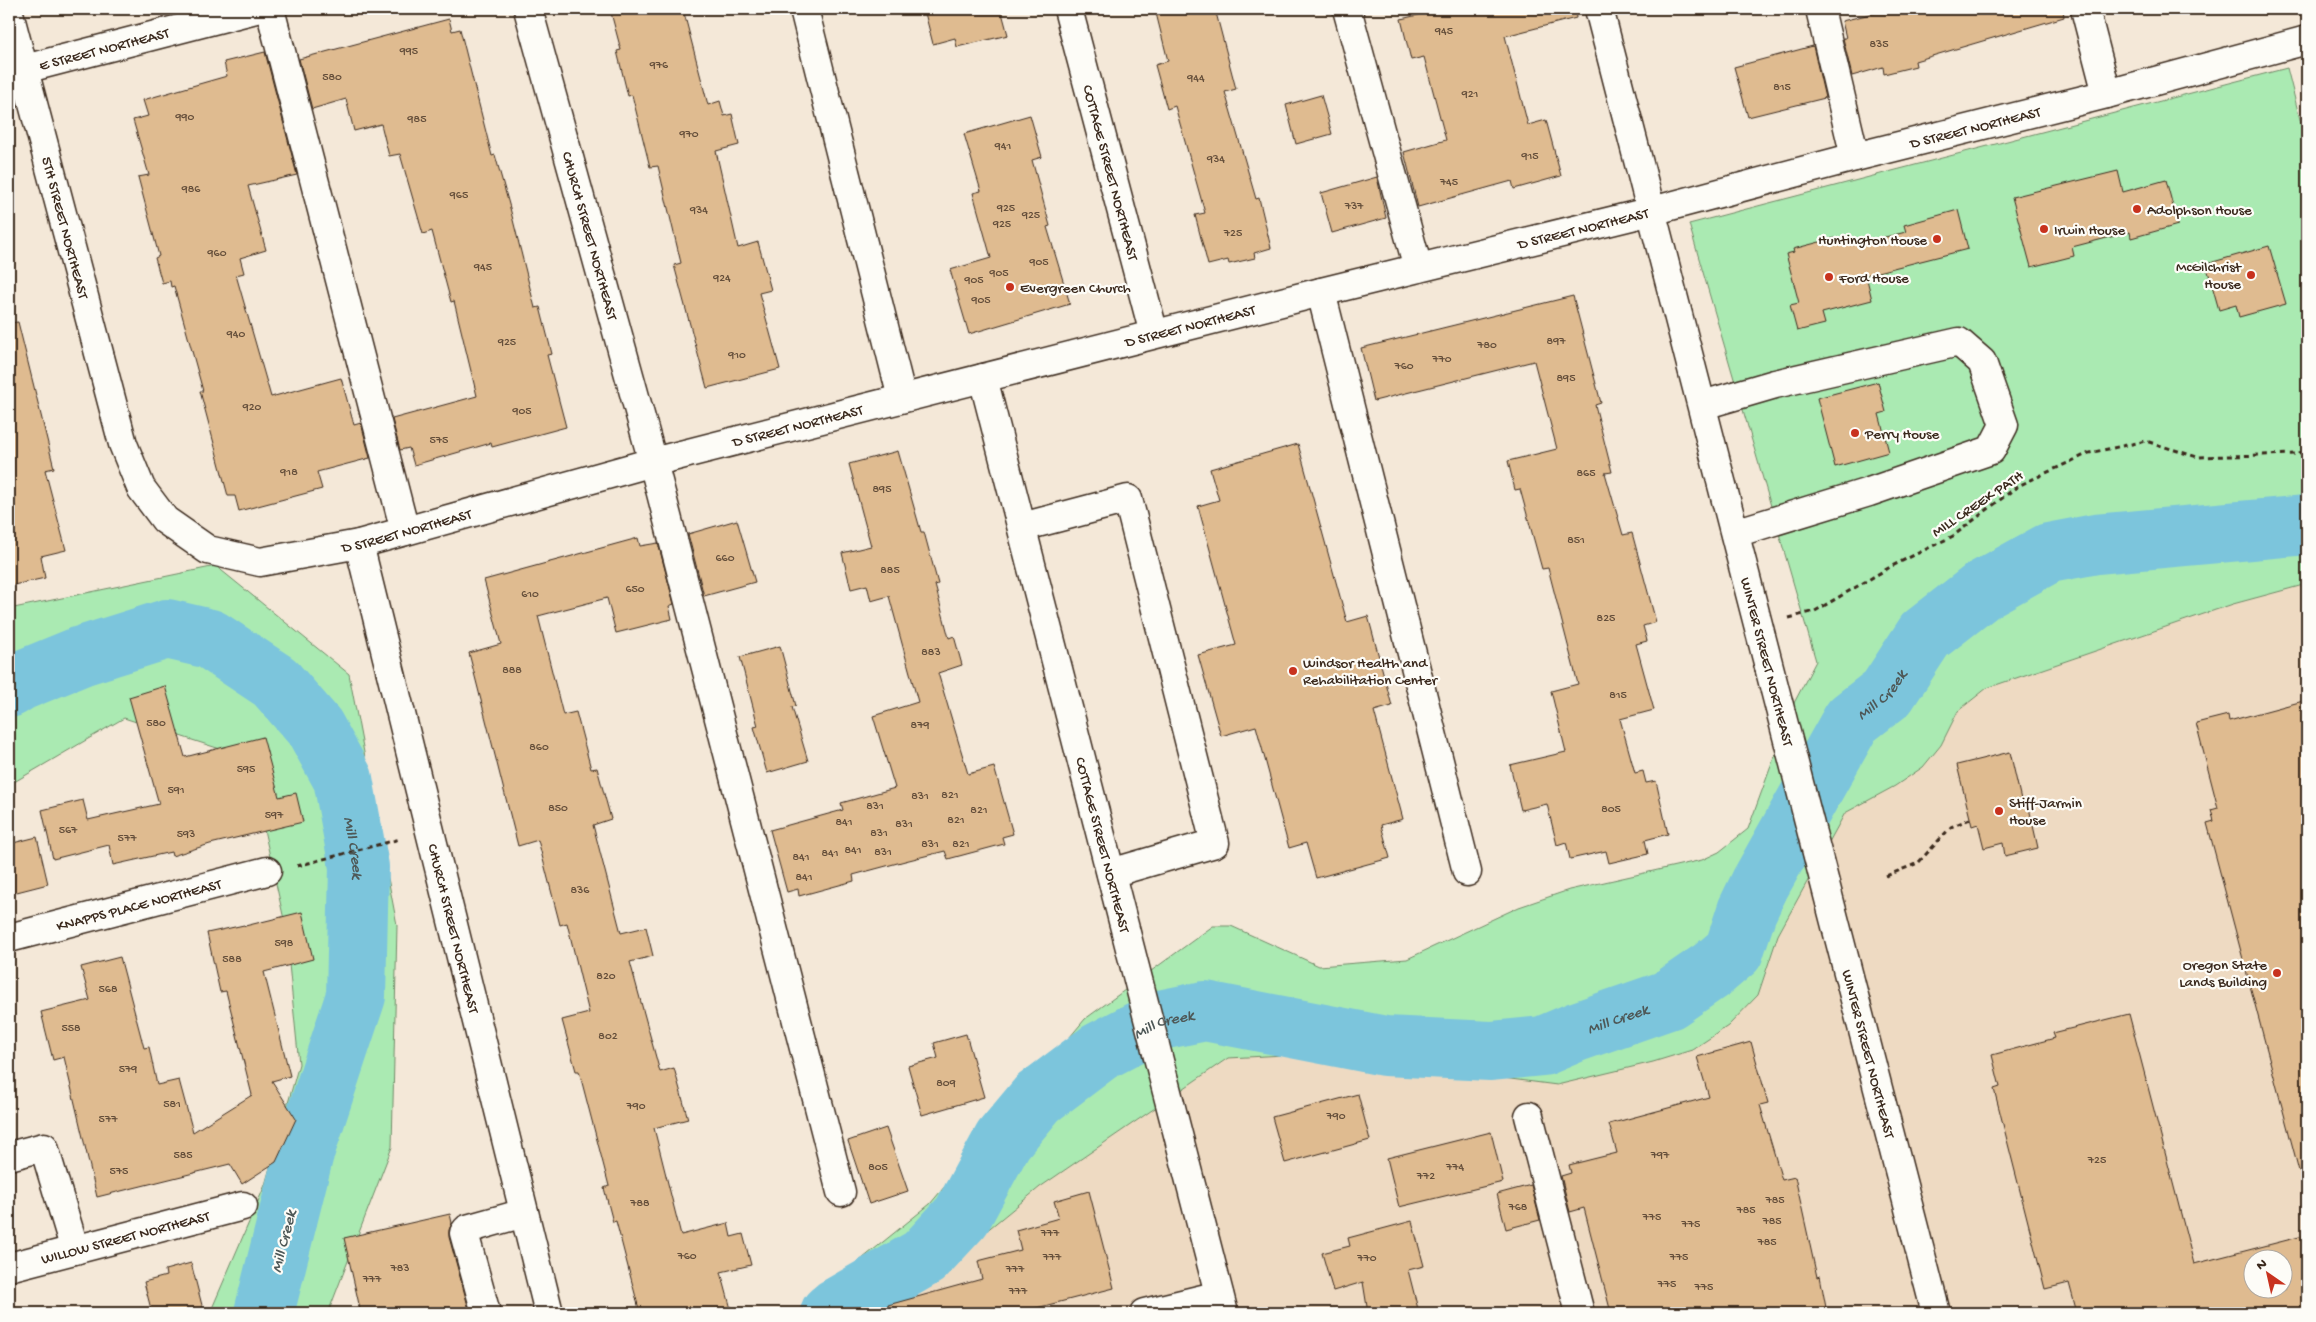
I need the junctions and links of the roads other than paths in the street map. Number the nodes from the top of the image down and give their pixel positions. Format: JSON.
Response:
{"nodes":[{"id":1,"x":256,"y":9,"type":"edge"},
{"id":2,"x":270,"y":9,"type":"edge"},
{"id":3,"x":528,"y":9,"type":"edge"},
{"id":4,"x":804,"y":9,"type":"edge"},
{"id":5,"x":1068,"y":9,"type":"edge"},
{"id":6,"x":1346,"y":9,"type":"edge"},
{"id":7,"x":1599,"y":9,"type":"edge"},
{"id":8,"x":1820,"y":9,"type":"edge"},
{"id":9,"x":2085,"y":9,"type":"edge"},
{"id":10,"x":9,"y":13,"type":"edge"},
{"id":11,"x":2307,"y":40,"type":"edge"},
{"id":12,"x":16,"y":72,"type":"edge"},
{"id":13,"x":2107,"y":94,"type":"junction"},
{"id":14,"x":1855,"y":156,"type":"junction"},
{"id":15,"x":1652,"y":211,"type":"junction"},
{"id":16,"x":1418,"y":268,"type":"junction"},
{"id":17,"x":1321,"y":292,"type":"junction"},
{"id":18,"x":1154,"y":334,"type":"junction"},
{"id":19,"x":983,"y":378,"type":"junction"},
{"id":20,"x":902,"y":398,"type":"junction"},
{"id":21,"x":1703,"y":405,"type":"junction"},
{"id":22,"x":123,"y":444,"type":"joint"},
{"id":23,"x":653,"y":462,"type":"junction"},
{"id":24,"x":1022,"y":527,"type":"junction"},
{"id":25,"x":405,"y":531,"type":"junction"},
{"id":26,"x":1735,"y":533,"type":"junction"},
{"id":27,"x":359,"y":544,"type":"junction"},
{"id":28,"x":278,"y":869,"type":"road end"},
{"id":29,"x":1467,"y":872,"type":"dead end"},
{"id":30,"x":1111,"y":874,"type":"junction"},
{"id":31,"x":9,"y":938,"type":"edge"},
{"id":32,"x":1529,"y":1116,"type":"dead end"},
{"id":33,"x":9,"y":1156,"type":"edge"},
{"id":34,"x":841,"y":1192,"type":"dead end"},
{"id":35,"x":242,"y":1206,"type":"dead end"},
{"id":36,"x":524,"y":1213,"type":"junction"},
{"id":37,"x":75,"y":1250,"type":"junction"},
{"id":38,"x":9,"y":1267,"type":"edge"},
{"id":39,"x":1222,"y":1304,"type":"edge"},
{"id":40,"x":486,"y":1313,"type":"edge"},
{"id":41,"x":549,"y":1313,"type":"edge"},
{"id":42,"x":1144,"y":1313,"type":"edge"},
{"id":43,"x":1580,"y":1313,"type":"edge"},
{"id":44,"x":1936,"y":1313,"type":"edge"}],
"edges":[{"from":1,"to":12,"type":"street","name":"E STREET NORTHEAST"},
{"from":2,"to":25,"type":"street"},
{"from":3,"to":23,"type":"street","name":"CHURCH STREET NORTHEAST"},
{"from":4,"to":20,"type":"street"},
{"from":5,"to":18,"type":"street","name":"COTTAGE STREET NORTHEAST"},
{"from":6,"to":16,"type":"street"},
{"from":7,"to":15,"type":"street","name":"WINTER STREET NORTHEAST"},
{"from":8,"to":14,"type":"street"},
{"from":9,"to":13,"type":"street"},
{"from":10,"to":12,"type":"street","name":"5TH STREET NORTHEAST"},
{"from":11,"to":13,"type":"street","name":"D STREET NORTHEAST"},
{"from":12,"to":22,"type":"street","name":"5TH STREET NORTHEAST"},
{"from":13,"to":14,"type":"street","name":"D STREET NORTHEAST"},
{"from":14,"to":15,"type":"street","name":"D STREET NORTHEAST"},
{"from":15,"to":16,"type":"street","name":"D STREET NORTHEAST"},
{"from":15,"to":21,"type":"street","name":"WINTER STREET NORTHEAST"},
{"from":16,"to":17,"type":"street","name":"D STREET NORTHEAST"},
{"from":17,"to":18,"type":"street","name":"D STREET NORTHEAST"},
{"from":17,"to":29,"type":"street"},
{"from":18,"to":19,"type":"street","name":"D STREET NORTHEAST"},
{"from":19,"to":20,"type":"street","name":"D STREET NORTHEAST"},
{"from":19,"to":24,"type":"street","name":"COTTAGE STREET NORTHEAST"},
{"from":20,"to":23,"type":"street","name":"D STREET NORTHEAST"},
{"from":21,"to":26,"type":"street","name":"WINTER STREET NORTHEAST"},
{"from":21,"to":26,"type":"street"},
{"from":22,"to":27,"type":"street","name":"D STREET NORTHEAST"},
{"from":23,"to":25,"type":"street","name":"D STREET NORTHEAST"},
{"from":23,"to":34,"type":"street","name":"CHURCH STREET NORTHEAST"},
{"from":24,"to":30,"type":"street","name":"COTTAGE STREET NORTHEAST"},
{"from":24,"to":30,"type":"street"},
{"from":25,"to":27,"type":"street","name":"D STREET NORTHEAST"},
{"from":26,"to":44,"type":"street","name":"WINTER STREET NORTHEAST"},
{"from":27,"to":36,"type":"street","name":"CHURCH STREET NORTHEAST"},
{"from":28,"to":31,"type":"street","name":"KNAPPS PLACE NORTHEAST"},
{"from":30,"to":39,"type":"street","name":"COTTAGE STREET NORTHEAST"},
{"from":32,"to":43,"type":"street"},
{"from":33,"to":37,"type":"street"},
{"from":35,"to":37,"type":"street","name":"WILLOW STREET NORTHEAST"},
{"from":36,"to":40,"type":"street"},
{"from":36,"to":41,"type":"street","name":"CHURCH STREET NORTHEAST"},
{"from":37,"to":38,"type":"street","name":"WILLOW STREET NORTHEAST"},
{"from":39,"to":42,"type":"street"}]}
